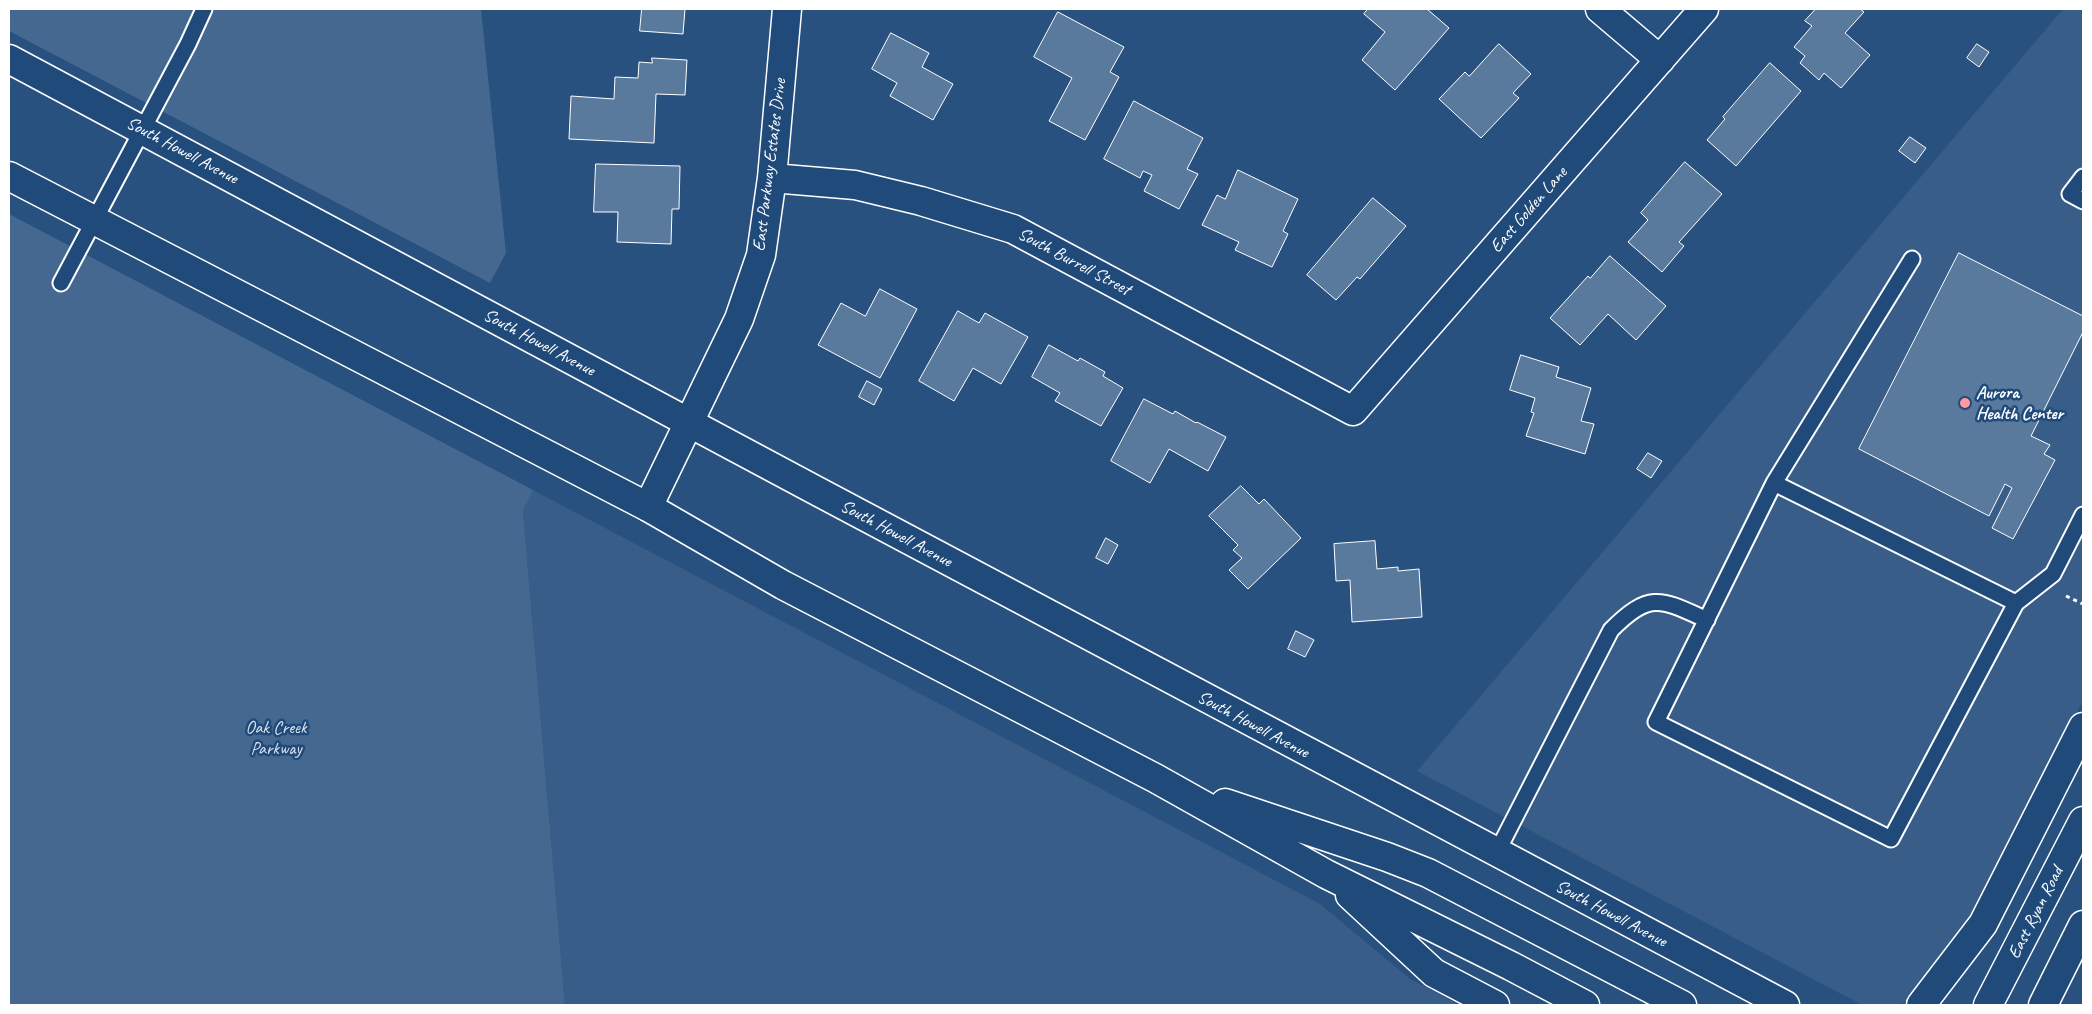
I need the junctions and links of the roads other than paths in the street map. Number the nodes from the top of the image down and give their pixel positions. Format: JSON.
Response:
{"nodes":[{"id":1,"x":204,"y":9,"type":"edge"},
{"id":2,"x":787,"y":9,"type":"edge"},
{"id":3,"x":1600,"y":9,"type":"edge"},
{"id":4,"x":1704,"y":9,"type":"edge"},
{"id":5,"x":9,"y":59,"type":"edge"},
{"id":6,"x":1660,"y":60,"type":"junction"},
{"id":7,"x":143,"y":130,"type":"junction"},
{"id":8,"x":9,"y":176,"type":"edge"},
{"id":9,"x":772,"y":178,"type":"junction"},
{"id":10,"x":2083,"y":178,"type":"edge"},
{"id":11,"x":2083,"y":201,"type":"edge"},
{"id":12,"x":95,"y":221,"type":"junction"},
{"id":13,"x":1912,"y":260,"type":"dead end"},
{"id":14,"x":61,"y":283,"type":"dead end"},
{"id":15,"x":1353,"y":411,"type":"joint"},
{"id":16,"x":689,"y":424,"type":"junction"},
{"id":17,"x":1774,"y":483,"type":"junction"},
{"id":18,"x":648,"y":507,"type":"junction"},
{"id":19,"x":2083,"y":514,"type":"edge"},
{"id":20,"x":2016,"y":603,"type":"junction"},
{"id":21,"x":1707,"y":620,"type":"junction"},
{"id":22,"x":2083,"y":727,"type":"edge"},
{"id":23,"x":1155,"y":778,"type":"junction"},
{"id":24,"x":2083,"y":821,"type":"edge"},
{"id":25,"x":1496,"y":854,"type":"junction"},
{"id":26,"x":1326,"y":874,"type":"junction"},
{"id":27,"x":2083,"y":925,"type":"edge"},
{"id":28,"x":1495,"y":1005,"type":"edge"},
{"id":29,"x":1585,"y":1005,"type":"edge"},
{"id":30,"x":1682,"y":1005,"type":"edge"},
{"id":31,"x":1785,"y":1005,"type":"edge"},
{"id":32,"x":1921,"y":1005,"type":"edge"},
{"id":33,"x":1988,"y":1005,"type":"edge"},
{"id":34,"x":2043,"y":1005,"type":"edge"}],
"edges":[{"from":1,"to":7,"type":"lane"},
{"from":2,"to":9,"type":"main road","name":"East Parkway Estates Drive"},
{"from":3,"to":6,"type":"main road"},
{"from":4,"to":6,"type":"main road","name":"East Golden Lane"},
{"from":5,"to":7,"type":"main road","name":"South Howell Avenue"},
{"from":6,"to":15,"type":"main road","name":"East Golden Lane"},
{"from":7,"to":12,"type":"lane"},
{"from":7,"to":16,"type":"main road","name":"South Howell Avenue"},
{"from":8,"to":12,"type":"main road"},
{"from":9,"to":15,"type":"main road","name":"South Burrell Street"},
{"from":9,"to":16,"type":"main road","name":"East Parkway Estates Drive"},
{"from":10,"to":11,"type":"lane"},
{"from":12,"to":14,"type":"lane"},
{"from":12,"to":18,"type":"main road"},
{"from":13,"to":17,"type":"lane"},
{"from":16,"to":18,"type":"main road","name":"East Parkway Estates Drive"},
{"from":16,"to":25,"type":"main road","name":"South Howell Avenue"},
{"from":17,"to":20,"type":"lane"},
{"from":17,"to":21,"type":"lane"},
{"from":18,"to":23,"type":"main road"},
{"from":19,"to":20,"type":"lane"},
{"from":20,"to":21,"type":"lane"},
{"from":21,"to":25,"type":"lane"},
{"from":22,"to":32,"type":"main road"},
{"from":23,"to":26,"type":"main road"},
{"from":23,"to":30,"type":"main road"},
{"from":24,"to":33,"type":"main road","name":"East Ryan Road"},
{"from":25,"to":31,"type":"main road","name":"South Howell Avenue"},
{"from":26,"to":28,"type":"main road"},
{"from":26,"to":29,"type":"main road"},
{"from":27,"to":34,"type":"main road"}]}
